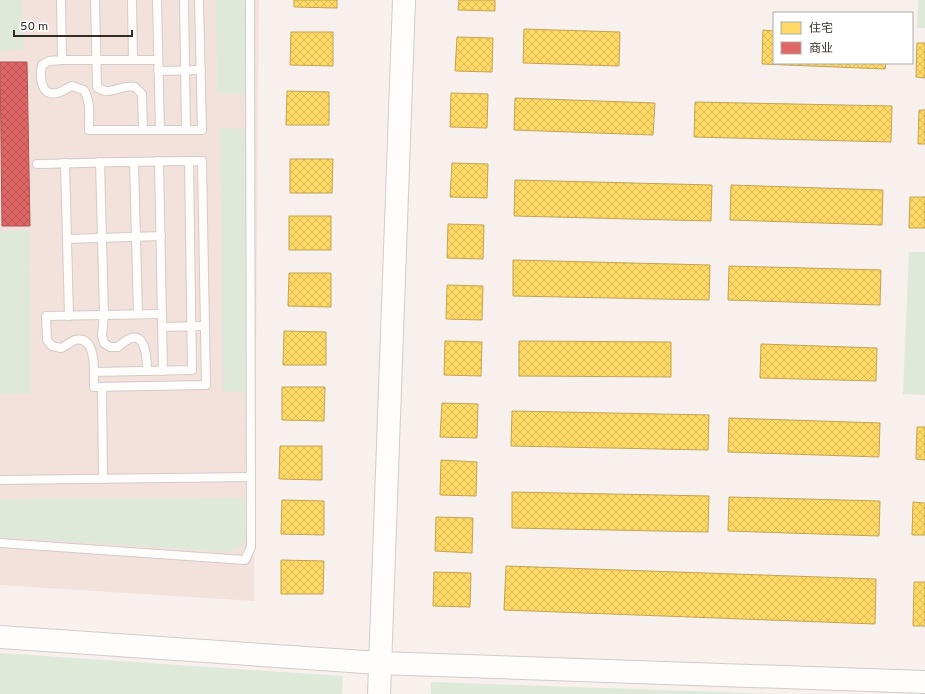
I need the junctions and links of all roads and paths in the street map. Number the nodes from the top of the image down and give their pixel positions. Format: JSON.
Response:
{"nodes":[{"id":1,"x":61,"y":0,"type":"edge"},
{"id":2,"x":95,"y":0,"type":"edge"},
{"id":3,"x":132,"y":0,"type":"edge"},
{"id":4,"x":157,"y":0,"type":"edge"},
{"id":5,"x":184,"y":0,"type":"edge"},
{"id":6,"x":199,"y":0,"type":"edge"},
{"id":7,"x":250,"y":0,"type":"edge"},
{"id":8,"x":404,"y":0,"type":"edge"},
{"id":9,"x":62,"y":60,"type":"junction"},
{"id":10,"x":96,"y":60,"type":"junction"},
{"id":11,"x":133,"y":60,"type":"junction"},
{"id":12,"x":158,"y":60,"type":"junction"},
{"id":13,"x":185,"y":70,"type":"junction"},
{"id":14,"x":201,"y":70,"type":"junction"},
{"id":15,"x":158,"y":71,"type":"junction"},
{"id":16,"x":143,"y":130,"type":"junction"},
{"id":17,"x":160,"y":130,"type":"junction"},
{"id":18,"x":186,"y":130,"type":"junction"},
{"id":19,"x":189,"y":161,"type":"junction"},
{"id":20,"x":100,"y":162,"type":"junction"},
{"id":21,"x":134,"y":162,"type":"junction"},
{"id":22,"x":159,"y":162,"type":"junction"},
{"id":23,"x":65,"y":163,"type":"junction"},
{"id":24,"x":37,"y":164,"type":"dead end"},
{"id":25,"x":136,"y":236,"type":"junction"},
{"id":26,"x":161,"y":236,"type":"junction"},
{"id":27,"x":102,"y":237,"type":"junction"},
{"id":28,"x":67,"y":239,"type":"junction"},
{"id":29,"x":138,"y":314,"type":"junction"},
{"id":30,"x":162,"y":314,"type":"junction"},
{"id":31,"x":104,"y":315,"type":"junction"},
{"id":32,"x":69,"y":316,"type":"junction"},
{"id":33,"x":205,"y":326,"type":"junction"},
{"id":34,"x":162,"y":327,"type":"junction"},
{"id":35,"x":191,"y":327,"type":"junction"},
{"id":36,"x":147,"y":371,"type":"junction"},
{"id":37,"x":163,"y":371,"type":"junction"},
{"id":38,"x":94,"y":372,"type":"junction"},
{"id":39,"x":102,"y":387,"type":"junction"},
{"id":40,"x":250,"y":477,"type":"junction"},
{"id":41,"x":103,"y":479,"type":"junction"},
{"id":42,"x":0,"y":480,"type":"edge"},
{"id":43,"x":0,"y":543,"type":"edge"},
{"id":44,"x":0,"y":637,"type":"edge"},
{"id":45,"x":379,"y":663,"type":"junction"},
{"id":46,"x":925,"y":682,"type":"edge"},
{"id":47,"x":379,"y":694,"type":"edge"}],
"edges":[{"from":1,"to":9,"type":"lane"},
{"from":2,"to":10,"type":"lane"},
{"from":3,"to":11,"type":"lane"},
{"from":4,"to":12,"type":"lane"},
{"from":5,"to":13,"type":"lane"},
{"from":6,"to":14,"type":"lane"},
{"from":7,"to":40,"type":"lane"},
{"from":8,"to":45,"type":"street"},
{"from":9,"to":10,"type":"lane"},
{"from":9,"to":16,"type":"lane"},
{"from":10,"to":11,"type":"lane"},
{"from":10,"to":16,"type":"lane"},
{"from":11,"to":12,"type":"lane"},
{"from":12,"to":15,"type":"lane"},
{"from":13,"to":14,"type":"lane"},
{"from":13,"to":15,"type":"lane"},
{"from":13,"to":18,"type":"lane"},
{"from":14,"to":18,"type":"lane"},
{"from":15,"to":17,"type":"lane"},
{"from":16,"to":17,"type":"lane"},
{"from":17,"to":18,"type":"lane"},
{"from":19,"to":22,"type":"lane"},
{"from":19,"to":33,"type":"lane"},
{"from":19,"to":35,"type":"lane"},
{"from":20,"to":21,"type":"lane"},
{"from":20,"to":23,"type":"lane"},
{"from":20,"to":27,"type":"lane"},
{"from":21,"to":22,"type":"lane"},
{"from":21,"to":25,"type":"lane"},
{"from":22,"to":26,"type":"lane"},
{"from":23,"to":24,"type":"lane"},
{"from":23,"to":28,"type":"lane"},
{"from":25,"to":26,"type":"lane"},
{"from":25,"to":27,"type":"lane"},
{"from":25,"to":29,"type":"lane"},
{"from":26,"to":30,"type":"lane"},
{"from":27,"to":28,"type":"lane"},
{"from":27,"to":31,"type":"lane"},
{"from":28,"to":32,"type":"lane"},
{"from":29,"to":30,"type":"lane"},
{"from":29,"to":31,"type":"lane"},
{"from":30,"to":34,"type":"lane"},
{"from":31,"to":32,"type":"lane"},
{"from":31,"to":36,"type":"lane"},
{"from":32,"to":38,"type":"lane"},
{"from":33,"to":35,"type":"lane"},
{"from":33,"to":39,"type":"lane"},
{"from":34,"to":35,"type":"lane"},
{"from":34,"to":37,"type":"lane"},
{"from":35,"to":37,"type":"lane"},
{"from":36,"to":37,"type":"lane"},
{"from":36,"to":38,"type":"lane"},
{"from":38,"to":39,"type":"lane"},
{"from":39,"to":41,"type":"lane"},
{"from":40,"to":41,"type":"lane"},
{"from":40,"to":43,"type":"lane"},
{"from":41,"to":42,"type":"lane"},
{"from":44,"to":45,"type":"street"},
{"from":45,"to":46,"type":"street"},
{"from":45,"to":47,"type":"street"}]}
